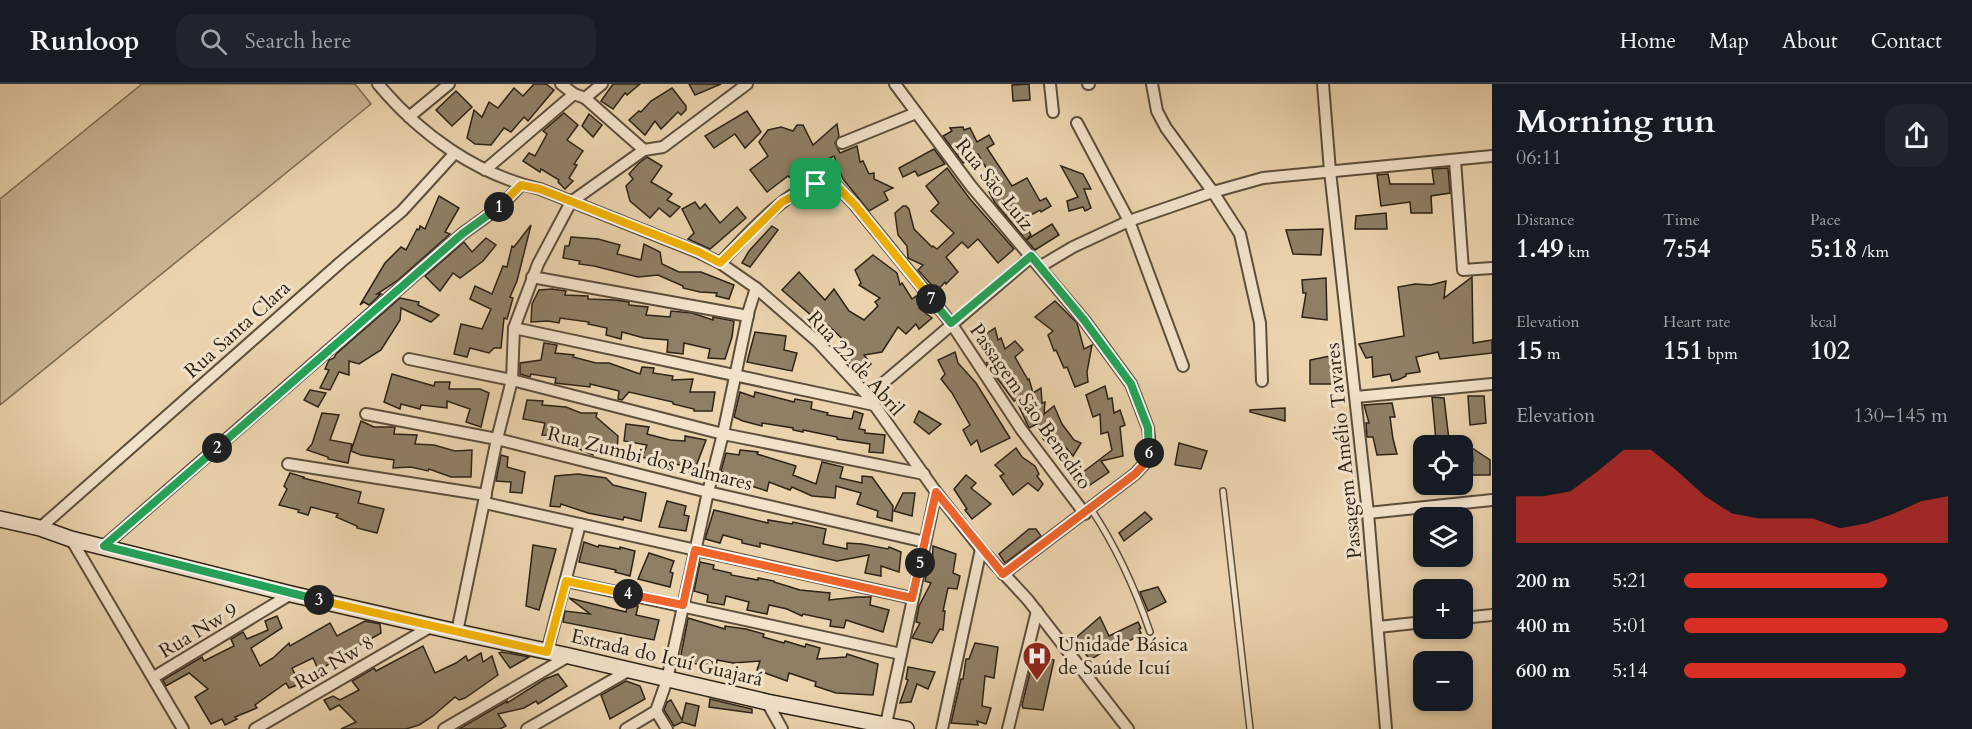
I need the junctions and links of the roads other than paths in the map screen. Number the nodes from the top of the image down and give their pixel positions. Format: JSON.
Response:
{"nodes":[{"id":1,"x":378,"y":84,"type":"edge"},
{"id":2,"x":449,"y":84,"type":"edge"},
{"id":3,"x":561,"y":84,"type":"edge"},
{"id":4,"x":602,"y":84,"type":"edge"},
{"id":5,"x":747,"y":84,"type":"edge"},
{"id":6,"x":895,"y":84,"type":"edge"},
{"id":7,"x":1050,"y":84,"type":"edge"},
{"id":8,"x":1152,"y":84,"type":"edge"},
{"id":9,"x":1323,"y":84,"type":"edge"},
{"id":10,"x":579,"y":96,"type":"junction"},
{"id":11,"x":1053,"y":112,"type":"dead end"},
{"id":12,"x":916,"y":113,"type":"junction"},
{"id":13,"x":409,"y":117,"type":"junction"},
{"id":14,"x":1077,"y":123,"type":"dead end"},
{"id":15,"x":842,"y":142,"type":"dead end"},
{"id":16,"x":644,"y":150,"type":"junction"},
{"id":17,"x":454,"y":154,"type":"junction"},
{"id":18,"x":1492,"y":156,"type":"edge"},
{"id":19,"x":1455,"y":160,"type":"junction"},
{"id":20,"x":485,"y":170,"type":"junction"},
{"id":21,"x":1330,"y":171,"type":"junction"},
{"id":22,"x":521,"y":185,"type":"junction"},
{"id":23,"x":1213,"y":192,"type":"junction"},
{"id":24,"x":571,"y":202,"type":"junction"},
{"id":25,"x":1129,"y":221,"type":"junction"},
{"id":26,"x":1031,"y":256,"type":"junction"},
{"id":27,"x":720,"y":263,"type":"junction"},
{"id":28,"x":1041,"y":266,"type":"junction"},
{"id":29,"x":1492,"y":268,"type":"edge"},
{"id":30,"x":532,"y":277,"type":"junction"},
{"id":31,"x":756,"y":288,"type":"junction"},
{"id":32,"x":748,"y":316,"type":"junction"},
{"id":33,"x":951,"y":323,"type":"junction"},
{"id":34,"x":514,"y":328,"type":"junction"},
{"id":35,"x":409,"y":359,"type":"dead end"},
{"id":36,"x":1183,"y":366,"type":"dead end"},
{"id":37,"x":736,"y":375,"type":"junction"},
{"id":38,"x":512,"y":380,"type":"junction"},
{"id":39,"x":1262,"y":381,"type":"dead end"},
{"id":40,"x":1492,"y":384,"type":"edge"},
{"id":41,"x":1356,"y":397,"type":"junction"},
{"id":42,"x":871,"y":401,"type":"junction"},
{"id":43,"x":366,"y":414,"type":"dead end"},
{"id":44,"x":723,"y":434,"type":"junction"},
{"id":45,"x":497,"y":439,"type":"junction"},
{"id":46,"x":288,"y":464,"type":"dead end"},
{"id":47,"x":924,"y":474,"type":"junction"},
{"id":48,"x":1223,"y":491,"type":"dead end"},
{"id":49,"x":708,"y":492,"type":"junction"},
{"id":50,"x":936,"y":492,"type":"junction"},
{"id":51,"x":486,"y":499,"type":"junction"},
{"id":52,"x":1492,"y":500,"type":"edge"},
{"id":53,"x":1088,"y":512,"type":"junction"},
{"id":54,"x":1368,"y":513,"type":"junction"},
{"id":55,"x":0,"y":519,"type":"edge"},
{"id":56,"x":580,"y":524,"type":"junction"},
{"id":57,"x":40,"y":528,"type":"junction"},
{"id":58,"x":71,"y":539,"type":"junction"},
{"id":59,"x":925,"y":542,"type":"junction"},
{"id":60,"x":104,"y":546,"type":"junction"},
{"id":61,"x":981,"y":549,"type":"junction"},
{"id":62,"x":695,"y":550,"type":"junction"},
{"id":63,"x":1003,"y":574,"type":"junction"},
{"id":64,"x":566,"y":581,"type":"junction"},
{"id":65,"x":291,"y":594,"type":"junction"},
{"id":66,"x":912,"y":598,"type":"junction"},
{"id":67,"x":683,"y":605,"type":"junction"},
{"id":68,"x":1036,"y":611,"type":"junction"},
{"id":69,"x":1492,"y":615,"type":"edge"},
{"id":70,"x":1473,"y":617,"type":"edge"},
{"id":71,"x":1413,"y":623,"type":"edge"},
{"id":72,"x":432,"y":626,"type":"junction"},
{"id":73,"x":1378,"y":627,"type":"junction"},
{"id":74,"x":457,"y":632,"type":"junction"},
{"id":75,"x":1150,"y":632,"type":"dead end"},
{"id":76,"x":547,"y":652,"type":"junction"},
{"id":77,"x":901,"y":654,"type":"junction"},
{"id":78,"x":569,"y":656,"type":"junction"},
{"id":79,"x":628,"y":670,"type":"junction"},
{"id":80,"x":154,"y":677,"type":"junction"},
{"id":81,"x":668,"y":680,"type":"junction"},
{"id":82,"x":767,"y":702,"type":"junction"},
{"id":83,"x":656,"y":711,"type":"junction"},
{"id":84,"x":887,"y":727,"type":"edge"},
{"id":85,"x":183,"y":729,"type":"edge"},
{"id":86,"x":255,"y":729,"type":"edge"},
{"id":87,"x":444,"y":729,"type":"edge"},
{"id":88,"x":526,"y":729,"type":"edge"},
{"id":89,"x":626,"y":729,"type":"edge"},
{"id":90,"x":667,"y":729,"type":"edge"},
{"id":91,"x":782,"y":729,"type":"edge"},
{"id":92,"x":906,"y":729,"type":"edge"},
{"id":93,"x":942,"y":729,"type":"edge"},
{"id":94,"x":1008,"y":729,"type":"edge"},
{"id":95,"x":1128,"y":729,"type":"edge"},
{"id":96,"x":1250,"y":729,"type":"edge"},
{"id":97,"x":1386,"y":729,"type":"edge"}],
"edges":[{"from":1,"to":13,"type":"street","name":"Rua 22 de Abril"},
{"from":2,"to":13,"type":"street"},
{"from":3,"to":10,"type":"street"},
{"from":4,"to":10,"type":"street"},
{"from":5,"to":16,"type":"street"},
{"from":6,"to":12,"type":"street","name":"Rua São Luíz"},
{"from":7,"to":11,"type":"street"},
{"from":8,"to":23,"type":"street"},
{"from":9,"to":21,"type":"street","name":"Passagem Amélio Tavares"},
{"from":10,"to":16,"type":"street"},
{"from":10,"to":20,"type":"street"},
{"from":12,"to":15,"type":"street"},
{"from":12,"to":26,"type":"street","name":"Rua São Luíz"},
{"from":13,"to":17,"type":"street","name":"Rua 22 de Abril"},
{"from":14,"to":25,"type":"street"},
{"from":16,"to":24,"type":"street"},
{"from":17,"to":20,"type":"street","name":"Rua 22 de Abril"},
{"from":17,"to":57,"type":"street","name":"Rua Santa Clara"},
{"from":18,"to":19,"type":"street"},
{"from":19,"to":21,"type":"street"},
{"from":19,"to":29,"type":"street"},
{"from":20,"to":22,"type":"street","name":"Rua 22 de Abril"},
{"from":21,"to":23,"type":"street"},
{"from":21,"to":41,"type":"street","name":"Passagem Amélio Tavares"},
{"from":22,"to":24,"type":"street","name":"Rua 22 de Abril"},
{"from":22,"to":60,"type":"street"},
{"from":23,"to":25,"type":"street"},
{"from":23,"to":39,"type":"street"},
{"from":24,"to":27,"type":"street","name":"Rua 22 de Abril"},
{"from":24,"to":30,"type":"street"},
{"from":25,"to":28,"type":"street"},
{"from":25,"to":36,"type":"street"},
{"from":26,"to":28,"type":"street","name":"Rua São Luíz"},
{"from":26,"to":33,"type":"street"},
{"from":27,"to":31,"type":"street","name":"Rua 22 de Abril"},
{"from":27,"to":33,"type":"street","name":"Passagem São Benedito"},
{"from":28,"to":53,"type":"street","name":"Rua São Luíz"},
{"from":30,"to":32,"type":"street"},
{"from":30,"to":34,"type":"street"},
{"from":31,"to":32,"type":"street"},
{"from":31,"to":42,"type":"street","name":"Rua 22 de Abril"},
{"from":32,"to":37,"type":"street"},
{"from":33,"to":42,"type":"street"},
{"from":33,"to":53,"type":"street","name":"Passagem São Benedito"},
{"from":34,"to":37,"type":"street"},
{"from":34,"to":38,"type":"street"},
{"from":35,"to":38,"type":"street"},
{"from":37,"to":42,"type":"street"},
{"from":37,"to":44,"type":"street"},
{"from":38,"to":44,"type":"street"},
{"from":38,"to":45,"type":"street"},
{"from":40,"to":41,"type":"street"},
{"from":41,"to":54,"type":"street","name":"Passagem Amélio Tavares"},
{"from":42,"to":47,"type":"street","name":"Rua 22 de Abril"},
{"from":43,"to":45,"type":"street","name":"Rua Zumbi dos Palmares"},
{"from":44,"to":47,"type":"street"},
{"from":44,"to":49,"type":"street"},
{"from":45,"to":49,"type":"street","name":"Rua Zumbi dos Palmares"},
{"from":45,"to":51,"type":"street"},
{"from":46,"to":51,"type":"street"},
{"from":47,"to":50,"type":"street","name":"Rua 22 de Abril"},
{"from":48,"to":96,"type":"lane"},
{"from":49,"to":59,"type":"street","name":"Rua Zumbi dos Palmares"},
{"from":49,"to":62,"type":"street"},
{"from":50,"to":59,"type":"street"},
{"from":50,"to":61,"type":"street","name":"Rua 22 de Abril"},
{"from":51,"to":56,"type":"street"},
{"from":51,"to":74,"type":"street"},
{"from":52,"to":54,"type":"street"},
{"from":53,"to":63,"type":"street"},
{"from":53,"to":75,"type":"lane","name":"Passagem São Benedito"},
{"from":54,"to":73,"type":"street","name":"Passagem Amélio Tavares"},
{"from":55,"to":57,"type":"street","name":"Estrada do Icuí Guajará"},
{"from":56,"to":62,"type":"street"},
{"from":56,"to":64,"type":"street"},
{"from":57,"to":58,"type":"street","name":"Estrada do Icuí Guajará"},
{"from":58,"to":60,"type":"street","name":"Estrada do Icuí Guajará"},
{"from":58,"to":80,"type":"street"},
{"from":59,"to":66,"type":"street"},
{"from":60,"to":65,"type":"street","name":"Estrada do Icuí Guajará"},
{"from":61,"to":63,"type":"street","name":"Rua 22 de Abril"},
{"from":61,"to":93,"type":"street"},
{"from":62,"to":66,"type":"street"},
{"from":62,"to":67,"type":"street"},
{"from":63,"to":68,"type":"street","name":"Rua 22 de Abril"},
{"from":64,"to":67,"type":"street"},
{"from":64,"to":76,"type":"street"},
{"from":65,"to":72,"type":"street","name":"Estrada do Icuí Guajará"},
{"from":65,"to":80,"type":"street","name":"Rua Nw 9"},
{"from":66,"to":77,"type":"street"},
{"from":67,"to":77,"type":"street"},
{"from":67,"to":81,"type":"street"},
{"from":68,"to":94,"type":"street"},
{"from":68,"to":95,"type":"street","name":"Rua 22 de Abril"},
{"from":69,"to":70,"type":"street"},
{"from":71,"to":73,"type":"street"},
{"from":72,"to":74,"type":"street","name":"Estrada do Icuí Guajará"},
{"from":72,"to":86,"type":"street","name":"Rua Nw 8"},
{"from":73,"to":97,"type":"street","name":"Passagem Amélio Tavares"},
{"from":74,"to":76,"type":"street","name":"Estrada do Icuí Guajará"},
{"from":76,"to":78,"type":"street","name":"Estrada do Icuí Guajará"},
{"from":77,"to":84,"type":"street"},
{"from":78,"to":79,"type":"street","name":"Estrada do Icuí Guajará"},
{"from":78,"to":87,"type":"street"},
{"from":79,"to":81,"type":"street","name":"Estrada do Icuí Guajará"},
{"from":79,"to":88,"type":"street"},
{"from":80,"to":85,"type":"street"},
{"from":81,"to":82,"type":"street","name":"Estrada do Icuí Guajará"},
{"from":81,"to":83,"type":"street"},
{"from":82,"to":84,"type":"street","name":"Estrada do Icuí Guajará"},
{"from":82,"to":91,"type":"street"},
{"from":83,"to":89,"type":"street"},
{"from":83,"to":90,"type":"street"},
{"from":84,"to":92,"type":"street","name":"Estrada do Icuí Guajará"}]}
